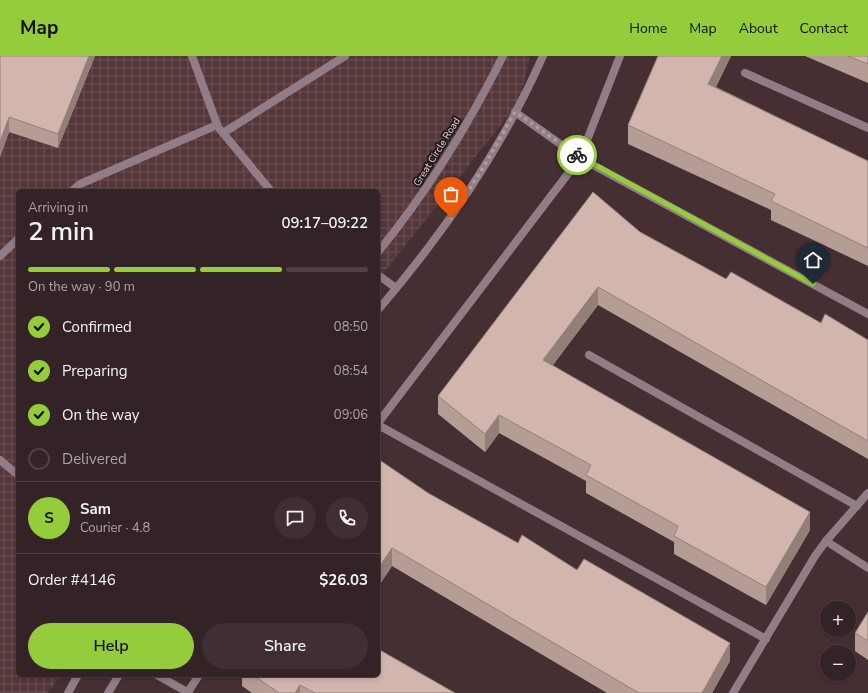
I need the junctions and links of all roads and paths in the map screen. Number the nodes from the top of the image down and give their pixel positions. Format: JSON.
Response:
{"nodes":[{"id":1,"x":192,"y":56,"type":"edge"},
{"id":2,"x":345,"y":56,"type":"edge"},
{"id":3,"x":503,"y":56,"type":"edge"},
{"id":4,"x":544,"y":56,"type":"edge"},
{"id":5,"x":620,"y":56,"type":"edge"},
{"id":6,"x":745,"y":73,"type":"dead end"},
{"id":7,"x":515,"y":112,"type":"junction"},
{"id":8,"x":217,"y":125,"type":"junction"},
{"id":9,"x":868,"y":128,"type":"edge"},
{"id":10,"x":223,"y":133,"type":"junction"},
{"id":11,"x":580,"y":158,"type":"junction"},
{"id":12,"x":74,"y":189,"type":"edge"},
{"id":13,"x":269,"y":189,"type":"edge"},
{"id":14,"x":16,"y":241,"type":"edge"},
{"id":15,"x":380,"y":250,"type":"edge"},
{"id":16,"x":0,"y":256,"type":"edge"},
{"id":17,"x":380,"y":276,"type":"edge"},
{"id":18,"x":396,"y":288,"type":"junction"},
{"id":19,"x":380,"y":308,"type":"edge"},
{"id":20,"x":868,"y":314,"type":"edge"},
{"id":21,"x":589,"y":356,"type":"dead end"},
{"id":22,"x":380,"y":421,"type":"edge"},
{"id":23,"x":380,"y":425,"type":"edge"},
{"id":24,"x":0,"y":460,"type":"edge"},
{"id":25,"x":16,"y":473,"type":"edge"},
{"id":26,"x":868,"y":493,"type":"edge"},
{"id":27,"x":857,"y":506,"type":"junction"},
{"id":28,"x":826,"y":541,"type":"junction"},
{"id":29,"x":868,"y":568,"type":"edge"},
{"id":30,"x":766,"y":639,"type":"junction"},
{"id":31,"x":77,"y":677,"type":"edge"},
{"id":32,"x":118,"y":677,"type":"edge"},
{"id":33,"x":161,"y":677,"type":"edge"},
{"id":34,"x":198,"y":677,"type":"edge"},
{"id":35,"x":68,"y":693,"type":"edge"},
{"id":36,"x":108,"y":693,"type":"edge"},
{"id":37,"x":189,"y":693,"type":"edge"},
{"id":38,"x":733,"y":693,"type":"edge"}],
"edges":[{"from":1,"to":8,"type":"street"},
{"from":2,"to":10,"type":"street"},
{"from":3,"to":15,"type":"street","name":"Great Circle Road"},
{"from":4,"to":7,"type":"street"},
{"from":5,"to":11,"type":"street"},
{"from":6,"to":9,"type":"street"},
{"from":7,"to":11,"type":"street"},
{"from":7,"to":18,"type":"street"},
{"from":8,"to":10,"type":"street"},
{"from":8,"to":12,"type":"street"},
{"from":10,"to":13,"type":"street"},
{"from":11,"to":20,"type":"street"},
{"from":11,"to":22,"type":"street"},
{"from":14,"to":16,"type":"street"},
{"from":17,"to":18,"type":"street"},
{"from":18,"to":19,"type":"street"},
{"from":21,"to":27,"type":"street"},
{"from":23,"to":30,"type":"street"},
{"from":24,"to":25,"type":"street"},
{"from":26,"to":27,"type":"street"},
{"from":27,"to":28,"type":"street"},
{"from":28,"to":29,"type":"street"},
{"from":28,"to":30,"type":"street"},
{"from":30,"to":38,"type":"street"},
{"from":31,"to":35,"type":"street"},
{"from":32,"to":36,"type":"street"},
{"from":33,"to":37,"type":"street"},
{"from":34,"to":37,"type":"street"}]}
